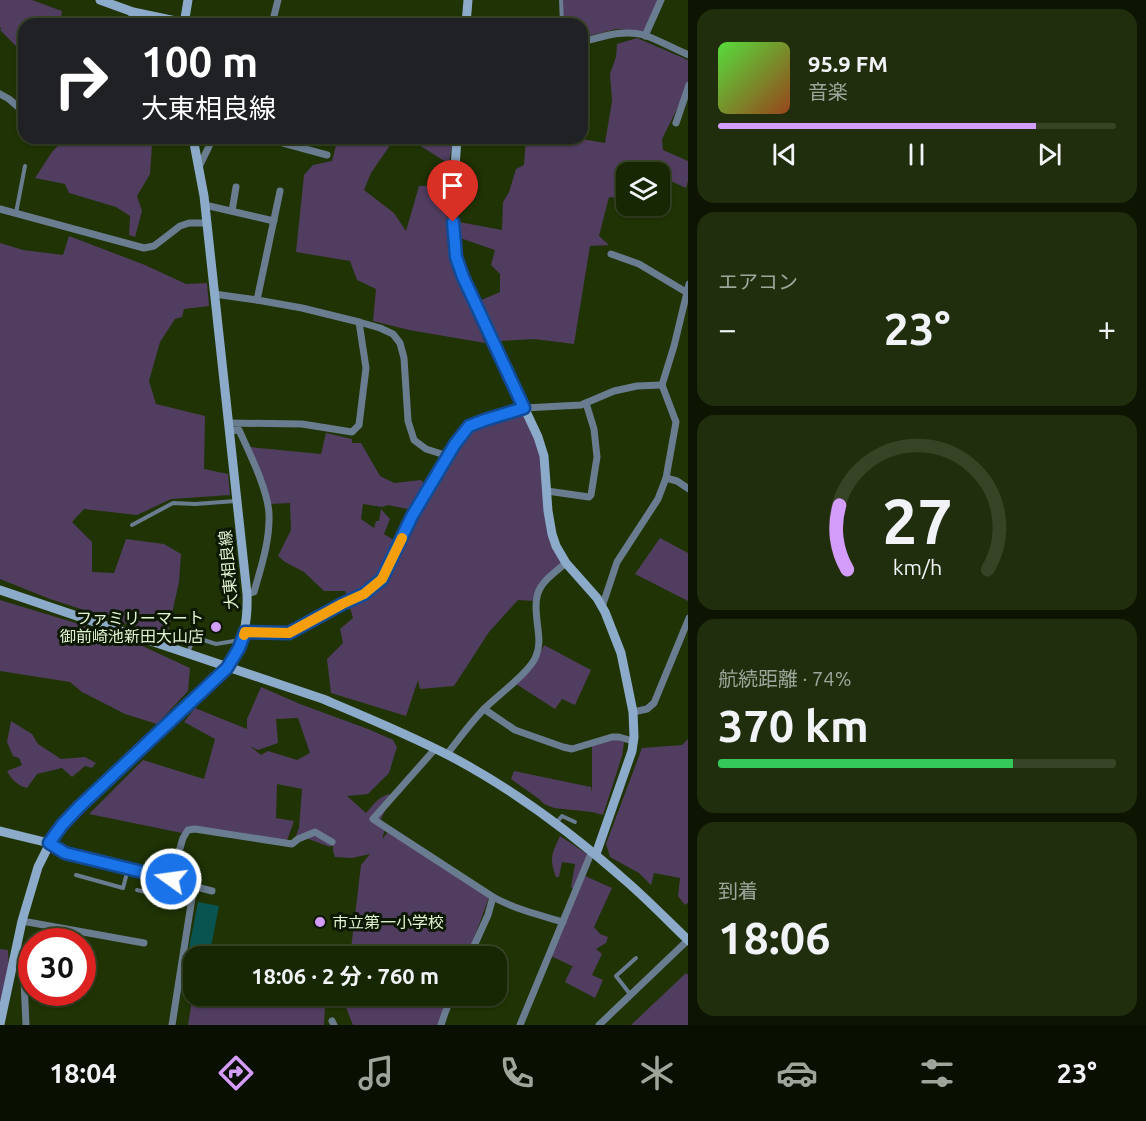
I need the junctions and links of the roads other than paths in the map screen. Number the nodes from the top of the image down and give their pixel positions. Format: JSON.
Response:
{"nodes":[{"id":1,"x":100,"y":0,"type":"edge"},
{"id":2,"x":188,"y":0,"type":"edge"},
{"id":3,"x":278,"y":0,"type":"edge"},
{"id":4,"x":468,"y":0,"type":"edge"},
{"id":5,"x":561,"y":0,"type":"edge"},
{"id":6,"x":661,"y":0,"type":"edge"},
{"id":7,"x":133,"y":12,"type":"junction"},
{"id":8,"x":131,"y":18,"type":"edge"},
{"id":9,"x":162,"y":18,"type":"edge"},
{"id":10,"x":186,"y":18,"type":"edge"},
{"id":11,"x":274,"y":18,"type":"edge"},
{"id":12,"x":466,"y":18,"type":"edge"},
{"id":13,"x":562,"y":18,"type":"edge"},
{"id":14,"x":645,"y":36,"type":"junction"},
{"id":15,"x":588,"y":40,"type":"edge"},
{"id":16,"x":688,"y":55,"type":"edge"},
{"id":17,"x":688,"y":86,"type":"edge"},
{"id":18,"x":0,"y":94,"type":"edge"},
{"id":19,"x":18,"y":107,"type":"edge"},
{"id":20,"x":676,"y":123,"type":"dead end"},
{"id":21,"x":195,"y":144,"type":"edge"},
{"id":22,"x":210,"y":144,"type":"edge"},
{"id":23,"x":287,"y":144,"type":"edge"},
{"id":24,"x":458,"y":144,"type":"edge"},
{"id":25,"x":327,"y":155,"type":"dead end"},
{"id":26,"x":25,"y":166,"type":"dead end"},
{"id":27,"x":199,"y":167,"type":"junction"},
{"id":28,"x":236,"y":187,"type":"dead end"},
{"id":29,"x":280,"y":191,"type":"dead end"},
{"id":30,"x":205,"y":205,"type":"junction"},
{"id":31,"x":0,"y":209,"type":"edge"},
{"id":32,"x":232,"y":211,"type":"junction"},
{"id":33,"x":16,"y":213,"type":"junction"},
{"id":34,"x":274,"y":221,"type":"junction"},
{"id":35,"x":207,"y":223,"type":"junction"},
{"id":36,"x":611,"y":254,"type":"dead end"},
{"id":37,"x":688,"y":284,"type":"edge"},
{"id":38,"x":686,"y":292,"type":"junction"},
{"id":39,"x":214,"y":294,"type":"junction"},
{"id":40,"x":257,"y":300,"type":"junction"},
{"id":41,"x":359,"y":322,"type":"junction"},
{"id":42,"x":662,"y":386,"type":"junction"},
{"id":43,"x":586,"y":403,"type":"junction"},
{"id":44,"x":524,"y":408,"type":"junction"},
{"id":45,"x":229,"y":427,"type":"junction"},
{"id":46,"x":447,"y":456,"type":"junction"},
{"id":47,"x":666,"y":478,"type":"junction"},
{"id":48,"x":688,"y":489,"type":"edge"},
{"id":49,"x":547,"y":491,"type":"junction"},
{"id":50,"x":237,"y":501,"type":"junction"},
{"id":51,"x":132,"y":525,"type":"dead end"},
{"id":52,"x":566,"y":563,"type":"junction"},
{"id":53,"x":0,"y":590,"type":"edge"},
{"id":54,"x":247,"y":594,"type":"junction"},
{"id":55,"x":602,"y":606,"type":"junction"},
{"id":56,"x":688,"y":618,"type":"edge"},
{"id":57,"x":243,"y":636,"type":"junction"},
{"id":58,"x":188,"y":654,"type":"junction"},
{"id":59,"x":227,"y":668,"type":"junction"},
{"id":60,"x":484,"y":709,"type":"junction"},
{"id":61,"x":633,"y":712,"type":"junction"},
{"id":62,"x":633,"y":741,"type":"junction"},
{"id":63,"x":435,"y":749,"type":"junction"},
{"id":64,"x":447,"y":754,"type":"junction"},
{"id":65,"x":575,"y":822,"type":"dead end"},
{"id":66,"x":555,"y":823,"type":"junction"},
{"id":67,"x":0,"y":831,"type":"edge"},
{"id":68,"x":332,"y":842,"type":"dead end"},
{"id":69,"x":49,"y":843,"type":"junction"},
{"id":70,"x":594,"y":853,"type":"junction"},
{"id":71,"x":128,"y":868,"type":"junction"},
{"id":72,"x":76,"y":875,"type":"dead end"},
{"id":73,"x":171,"y":879,"type":"junction"},
{"id":74,"x":183,"y":882,"type":"junction"},
{"id":75,"x":194,"y":885,"type":"junction"},
{"id":76,"x":137,"y":890,"type":"dead end"},
{"id":77,"x":213,"y":891,"type":"dead end"},
{"id":78,"x":493,"y":897,"type":"junction"},
{"id":79,"x":22,"y":921,"type":"junction"},
{"id":80,"x":563,"y":922,"type":"junction"},
{"id":81,"x":688,"y":940,"type":"edge"},
{"id":82,"x":144,"y":944,"type":"dead end"},
{"id":83,"x":474,"y":946,"type":"edge"},
{"id":84,"x":16,"y":948,"type":"junction"},
{"id":85,"x":636,"y":958,"type":"dead end"},
{"id":86,"x":630,"y":995,"type":"junction"},
{"id":87,"x":448,"y":1006,"type":"edge"},
{"id":88,"x":0,"y":1024,"type":"edge"},
{"id":89,"x":26,"y":1025,"type":"edge"},
{"id":90,"x":172,"y":1025,"type":"edge"},
{"id":91,"x":441,"y":1025,"type":"edge"},
{"id":92,"x":520,"y":1025,"type":"edge"},
{"id":93,"x":599,"y":1025,"type":"edge"}],
"edges":[{"from":1,"to":7,"type":"street"},
{"from":2,"to":10,"type":"street"},
{"from":3,"to":11,"type":"street"},
{"from":4,"to":12,"type":"street"},
{"from":5,"to":13,"type":"lane"},
{"from":6,"to":14,"type":"street"},
{"from":7,"to":8,"type":"street"},
{"from":7,"to":9,"type":"street"},
{"from":14,"to":15,"type":"street"},
{"from":14,"to":16,"type":"street"},
{"from":17,"to":20,"type":"street"},
{"from":18,"to":19,"type":"street"},
{"from":21,"to":27,"type":"street","name":"大東相良線"},
{"from":22,"to":27,"type":"street"},
{"from":23,"to":25,"type":"street"},
{"from":24,"to":44,"type":"street"},
{"from":26,"to":33,"type":"lane"},
{"from":27,"to":30,"type":"street","name":"大東相良線"},
{"from":28,"to":32,"type":"street"},
{"from":29,"to":34,"type":"street"},
{"from":30,"to":32,"type":"street"},
{"from":30,"to":35,"type":"street","name":"大東相良線"},
{"from":31,"to":33,"type":"street"},
{"from":32,"to":34,"type":"street"},
{"from":33,"to":35,"type":"street"},
{"from":34,"to":40,"type":"street"},
{"from":35,"to":39,"type":"street","name":"大東相良線"},
{"from":36,"to":38,"type":"street"},
{"from":37,"to":38,"type":"street"},
{"from":38,"to":42,"type":"street"},
{"from":39,"to":40,"type":"street"},
{"from":39,"to":45,"type":"street","name":"大東相良線"},
{"from":40,"to":41,"type":"street"},
{"from":41,"to":45,"type":"street"},
{"from":41,"to":46,"type":"street"},
{"from":42,"to":43,"type":"street"},
{"from":42,"to":47,"type":"street"},
{"from":43,"to":44,"type":"street"},
{"from":43,"to":49,"type":"street"},
{"from":44,"to":46,"type":"street"},
{"from":44,"to":49,"type":"street"},
{"from":45,"to":50,"type":"street","name":"大東相良線"},
{"from":45,"to":54,"type":"street"},
{"from":46,"to":57,"type":"street"},
{"from":47,"to":48,"type":"street"},
{"from":47,"to":55,"type":"street"},
{"from":49,"to":52,"type":"street"},
{"from":50,"to":51,"type":"lane"},
{"from":50,"to":54,"type":"street","name":"大東相良線"},
{"from":52,"to":55,"type":"street"},
{"from":52,"to":60,"type":"street"},
{"from":53,"to":58,"type":"street"},
{"from":54,"to":57,"type":"street","name":"大東相良線"},
{"from":55,"to":61,"type":"street"},
{"from":56,"to":61,"type":"street"},
{"from":57,"to":58,"type":"lane"},
{"from":57,"to":59,"type":"street","name":"大東相良線"},
{"from":58,"to":59,"type":"street"},
{"from":59,"to":63,"type":"street"},
{"from":59,"to":69,"type":"street","name":"大東相良線"},
{"from":60,"to":62,"type":"street"},
{"from":60,"to":64,"type":"street"},
{"from":61,"to":62,"type":"street"},
{"from":62,"to":70,"type":"street"},
{"from":63,"to":64,"type":"street"},
{"from":63,"to":78,"type":"street"},
{"from":64,"to":66,"type":"street"},
{"from":65,"to":66,"type":"lane"},
{"from":66,"to":70,"type":"street"},
{"from":67,"to":69,"type":"street"},
{"from":68,"to":73,"type":"street"},
{"from":69,"to":71,"type":"street"},
{"from":69,"to":79,"type":"street","name":"大東相良線"},
{"from":70,"to":80,"type":"street"},
{"from":70,"to":81,"type":"street"},
{"from":71,"to":72,"type":"lane"},
{"from":71,"to":73,"type":"street"},
{"from":73,"to":74,"type":"street"},
{"from":74,"to":75,"type":"street"},
{"from":74,"to":76,"type":"lane"},
{"from":75,"to":77,"type":"street"},
{"from":75,"to":90,"type":"street"},
{"from":78,"to":80,"type":"street"},
{"from":78,"to":83,"type":"street"},
{"from":79,"to":82,"type":"street"},
{"from":79,"to":84,"type":"street","name":"大東相良線"},
{"from":80,"to":92,"type":"street"},
{"from":81,"to":86,"type":"street"},
{"from":84,"to":88,"type":"street","name":"大東相良線"},
{"from":84,"to":89,"type":"street"},
{"from":85,"to":86,"type":"lane"},
{"from":86,"to":93,"type":"street"},
{"from":87,"to":91,"type":"street"}]}
